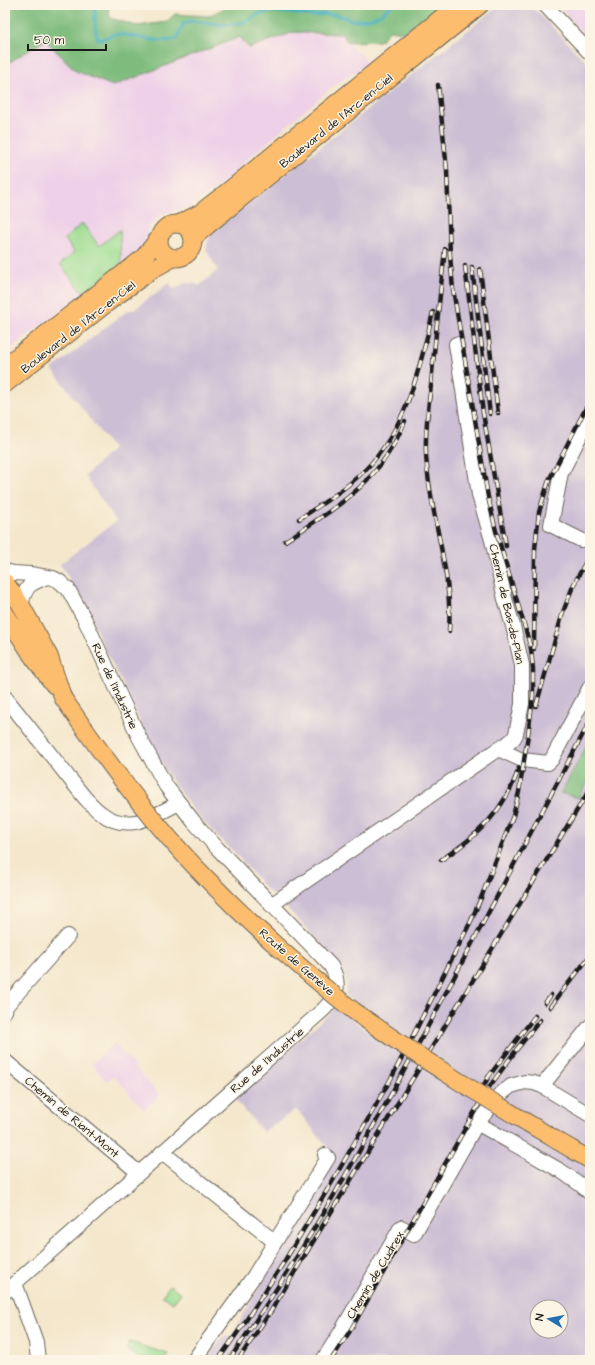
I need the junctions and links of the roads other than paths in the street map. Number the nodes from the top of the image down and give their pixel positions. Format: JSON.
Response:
{"nodes":[{"id":1,"x":545,"y":5,"type":"edge"},
{"id":2,"x":469,"y":7,"type":"edge"},
{"id":3,"x":590,"y":53,"type":"edge"},
{"id":4,"x":179,"y":224,"type":"junction"},
{"id":5,"x":159,"y":238,"type":"junction"},
{"id":6,"x":194,"y":238,"type":"junction"},
{"id":7,"x":173,"y":258,"type":"junction"},
{"id":8,"x":456,"y":344,"type":"dead end"},
{"id":9,"x":5,"y":366,"type":"edge"},
{"id":10,"x":5,"y":384,"type":"edge"},
{"id":11,"x":590,"y":416,"type":"edge"},
{"id":12,"x":581,"y":540,"type":"dead end"},
{"id":13,"x":5,"y":571,"type":"edge"},
{"id":14,"x":47,"y":577,"type":"junction"},
{"id":15,"x":5,"y":582,"type":"edge"},
{"id":16,"x":20,"y":605,"type":"junction"},
{"id":17,"x":6,"y":615,"type":"edge"},
{"id":18,"x":590,"y":687,"type":"edge"},
{"id":19,"x":5,"y":697,"type":"edge"},
{"id":20,"x":63,"y":698,"type":"junction"},
{"id":21,"x":498,"y":749,"type":"junction"},
{"id":22,"x":179,"y":803,"type":"junction"},
{"id":23,"x":271,"y":905,"type":"junction"},
{"id":24,"x":68,"y":936,"type":"dead end"},
{"id":25,"x":5,"y":1011,"type":"edge"},
{"id":26,"x":590,"y":1026,"type":"edge"},
{"id":27,"x":5,"y":1061,"type":"edge"},
{"id":28,"x":542,"y":1086,"type":"junction"},
{"id":29,"x":590,"y":1115,"type":"edge"},
{"id":30,"x":478,"y":1122,"type":"junction"},
{"id":31,"x":162,"y":1152,"type":"junction"},
{"id":32,"x":325,"y":1155,"type":"dead end"},
{"id":33,"x":590,"y":1160,"type":"edge"},
{"id":34,"x":139,"y":1172,"type":"junction"},
{"id":35,"x":590,"y":1193,"type":"edge"},
{"id":36,"x":275,"y":1242,"type":"junction"},
{"id":37,"x":10,"y":1287,"type":"edge"},
{"id":38,"x":38,"y":1360,"type":"edge"},
{"id":39,"x":194,"y":1360,"type":"edge"},
{"id":40,"x":323,"y":1360,"type":"edge"}],
"edges":[{"from":1,"to":3,"type":"street"},
{"from":2,"to":4,"type":"main road","name":"Boulevard de l'Arc-en-Ciel"},
{"from":2,"to":6,"type":"main road","name":"Boulevard de l'Arc-en-Ciel"},
{"from":4,"to":5,"type":"main road"},
{"from":4,"to":6,"type":"main road"},
{"from":5,"to":7,"type":"main road"},
{"from":5,"to":9,"type":"main road","name":"Boulevard de l'Arc-en-Ciel"},
{"from":6,"to":7,"type":"main road"},
{"from":7,"to":10,"type":"main road","name":"Boulevard de l'Arc-en-Ciel"},
{"from":8,"to":21,"type":"street","name":"Chemin de Bas-de-Plan"},
{"from":11,"to":12,"type":"street"},
{"from":13,"to":14,"type":"street","name":"Rue de l'Industrie"},
{"from":14,"to":16,"type":"street"},
{"from":14,"to":22,"type":"street","name":"Rue de l'Industrie"},
{"from":15,"to":16,"type":"main road","name":"Route de Genève"},
{"from":16,"to":20,"type":"main road","name":"Route de Genève"},
{"from":17,"to":20,"type":"main road","name":"Route de Genève"},
{"from":18,"to":21,"type":"street"},
{"from":19,"to":22,"type":"street"},
{"from":20,"to":33,"type":"main road","name":"Route de Genève","bridge":true},
{"from":21,"to":23,"type":"street","name":"Chemin de Bas-de-Plan"},
{"from":22,"to":23,"type":"street","name":"Rue de l'Industrie"},
{"from":23,"to":31,"type":"street","name":"Rue de l'Industrie"},
{"from":24,"to":25,"type":"street"},
{"from":26,"to":28,"type":"street"},
{"from":27,"to":34,"type":"street","name":"Chemin de Riant-Mont"},
{"from":28,"to":29,"type":"street","name":"Chemin de Cudrex"},
{"from":28,"to":30,"type":"street","name":"Chemin de Cudrex"},
{"from":30,"to":35,"type":"street"},
{"from":30,"to":40,"type":"street","name":"Chemin de Cudrex"},
{"from":31,"to":34,"type":"street","name":"Rue de l'Industrie"},
{"from":31,"to":36,"type":"street"},
{"from":32,"to":36,"type":"street"},
{"from":34,"to":37,"type":"street","name":"Rue de l'Industrie"},
{"from":36,"to":39,"type":"street"},
{"from":37,"to":38,"type":"street"}]}
